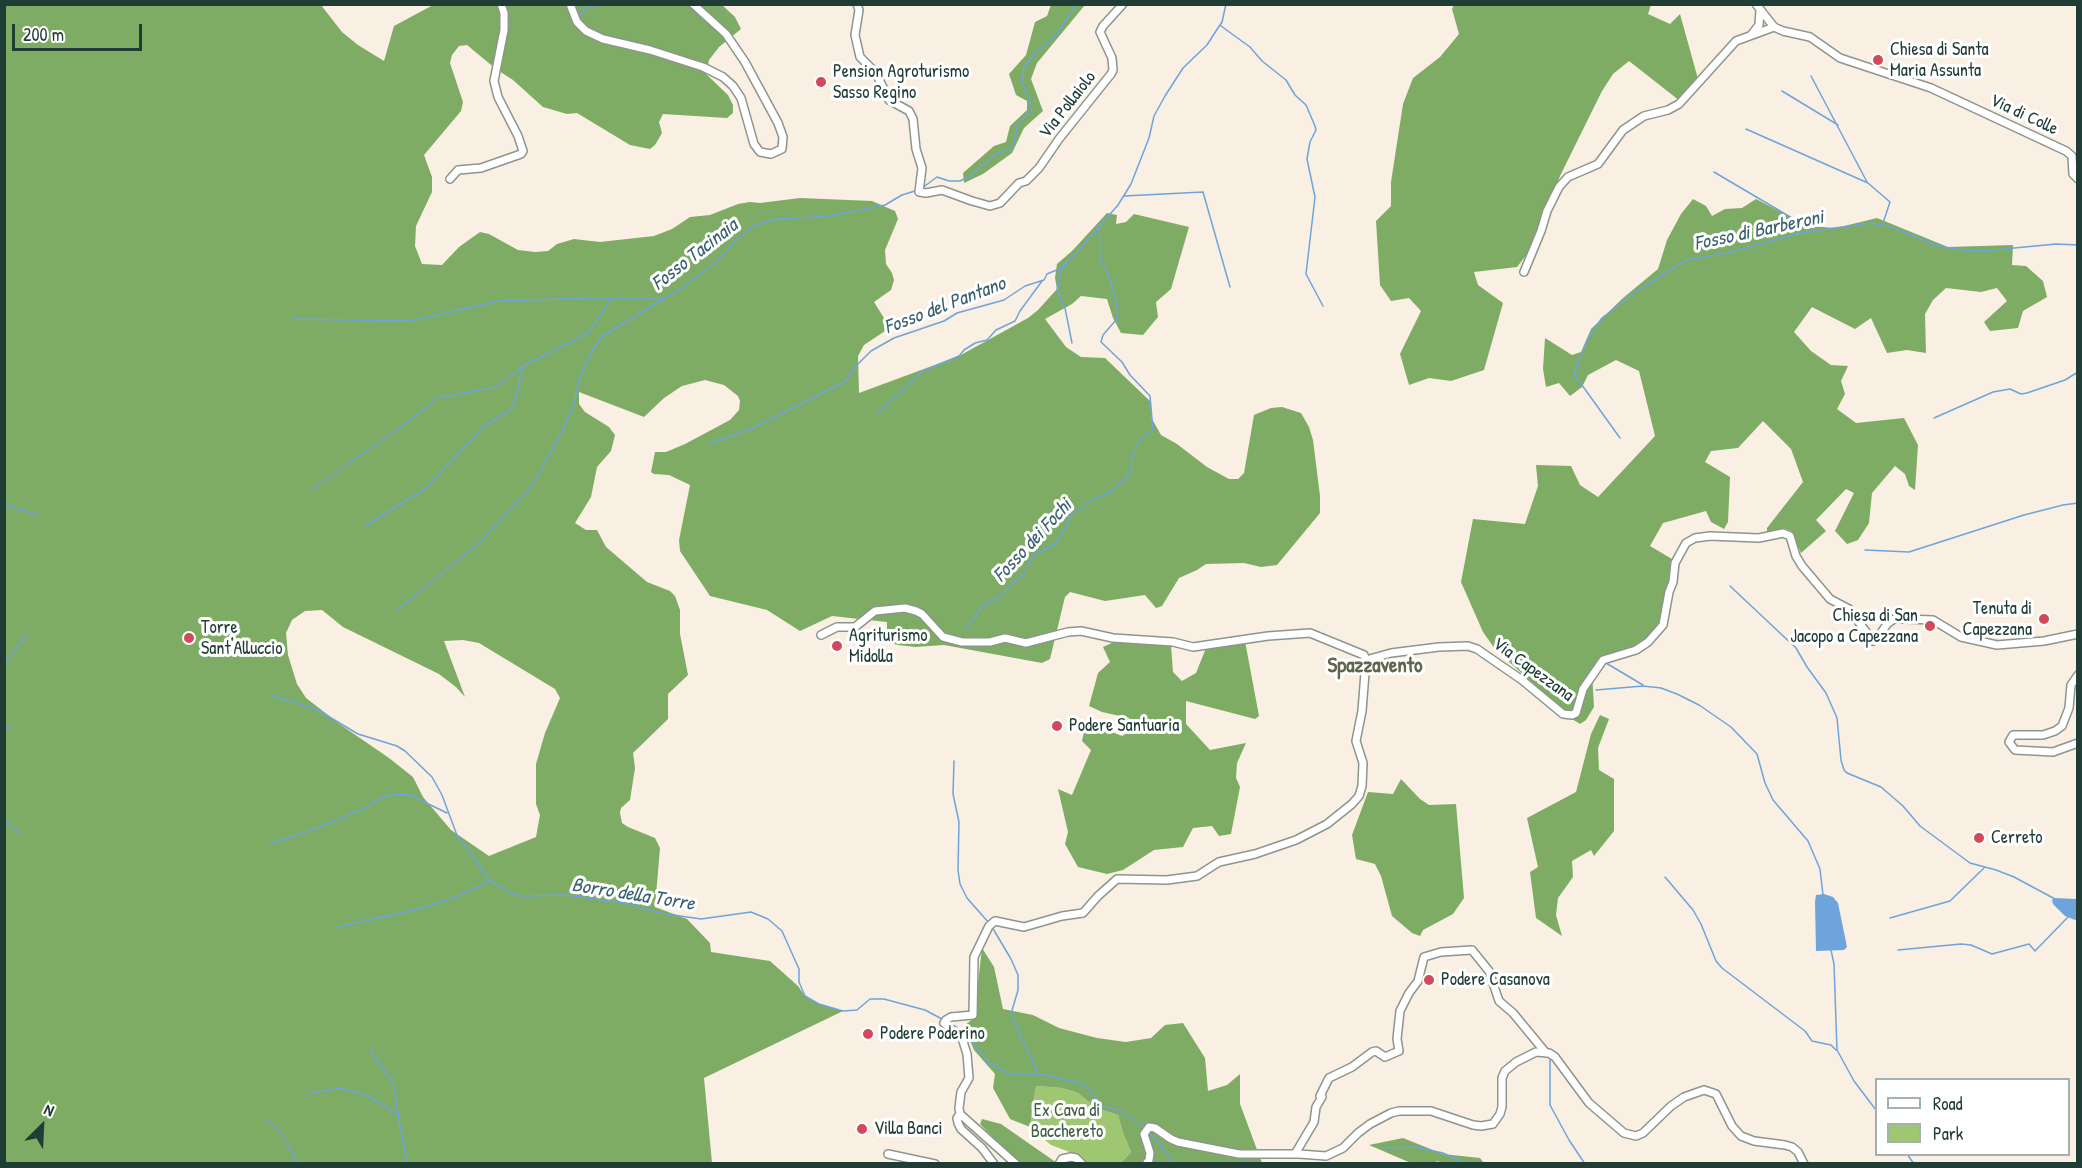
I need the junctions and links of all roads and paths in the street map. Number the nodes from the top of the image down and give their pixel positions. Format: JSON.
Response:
{"nodes":[{"id":1,"x":501,"y":4,"type":"edge"},
{"id":2,"x":570,"y":4,"type":"edge"},
{"id":3,"x":693,"y":4,"type":"edge"},
{"id":4,"x":857,"y":4,"type":"edge"},
{"id":5,"x":1123,"y":4,"type":"edge"},
{"id":6,"x":1758,"y":7,"type":"edge"},
{"id":7,"x":1774,"y":27,"type":"junction"},
{"id":8,"x":1750,"y":36,"type":"junction"},
{"id":9,"x":450,"y":179,"type":"dead end"},
{"id":10,"x":2078,"y":179,"type":"edge"},
{"id":11,"x":1524,"y":272,"type":"dead end"},
{"id":12,"x":2078,"y":634,"type":"edge"},
{"id":13,"x":821,"y":635,"type":"dead end"},
{"id":14,"x":1365,"y":658,"type":"junction"},
{"id":15,"x":2078,"y":675,"type":"edge"},
{"id":16,"x":2078,"y":743,"type":"edge"},
{"id":17,"x":1546,"y":1053,"type":"junction"},
{"id":18,"x":960,"y":1114,"type":"junction"},
{"id":19,"x":888,"y":1154,"type":"dead end"},
{"id":20,"x":1295,"y":1154,"type":"junction"},
{"id":21,"x":934,"y":1164,"type":"edge"},
{"id":22,"x":994,"y":1164,"type":"edge"},
{"id":23,"x":1016,"y":1164,"type":"edge"},
{"id":24,"x":1059,"y":1164,"type":"edge"},
{"id":25,"x":1082,"y":1164,"type":"edge"},
{"id":26,"x":1146,"y":1164,"type":"edge"},
{"id":27,"x":1804,"y":1164,"type":"edge"}],
"edges":[{"from":1,"to":9,"type":"street"},
{"from":2,"to":3,"type":"street"},
{"from":4,"to":5,"type":"street","name":"Via Pollaiolo"},
{"from":6,"to":7,"type":"street"},
{"from":6,"to":8,"type":"street"},
{"from":7,"to":8,"type":"street"},
{"from":7,"to":10,"type":"street","name":"Via di Colle"},
{"from":8,"to":11,"type":"street"},
{"from":12,"to":14,"type":"street","name":"Via Capezzana"},
{"from":13,"to":14,"type":"street"},
{"from":14,"to":18,"type":"street"},
{"from":15,"to":16,"type":"street"},
{"from":17,"to":20,"type":"street"},
{"from":17,"to":20,"type":"street"},
{"from":17,"to":27,"type":"street"},
{"from":18,"to":22,"type":"street"},
{"from":18,"to":23,"type":"street"},
{"from":19,"to":21,"type":"street"},
{"from":20,"to":26,"type":"street"},
{"from":24,"to":25,"type":"street"}]}
